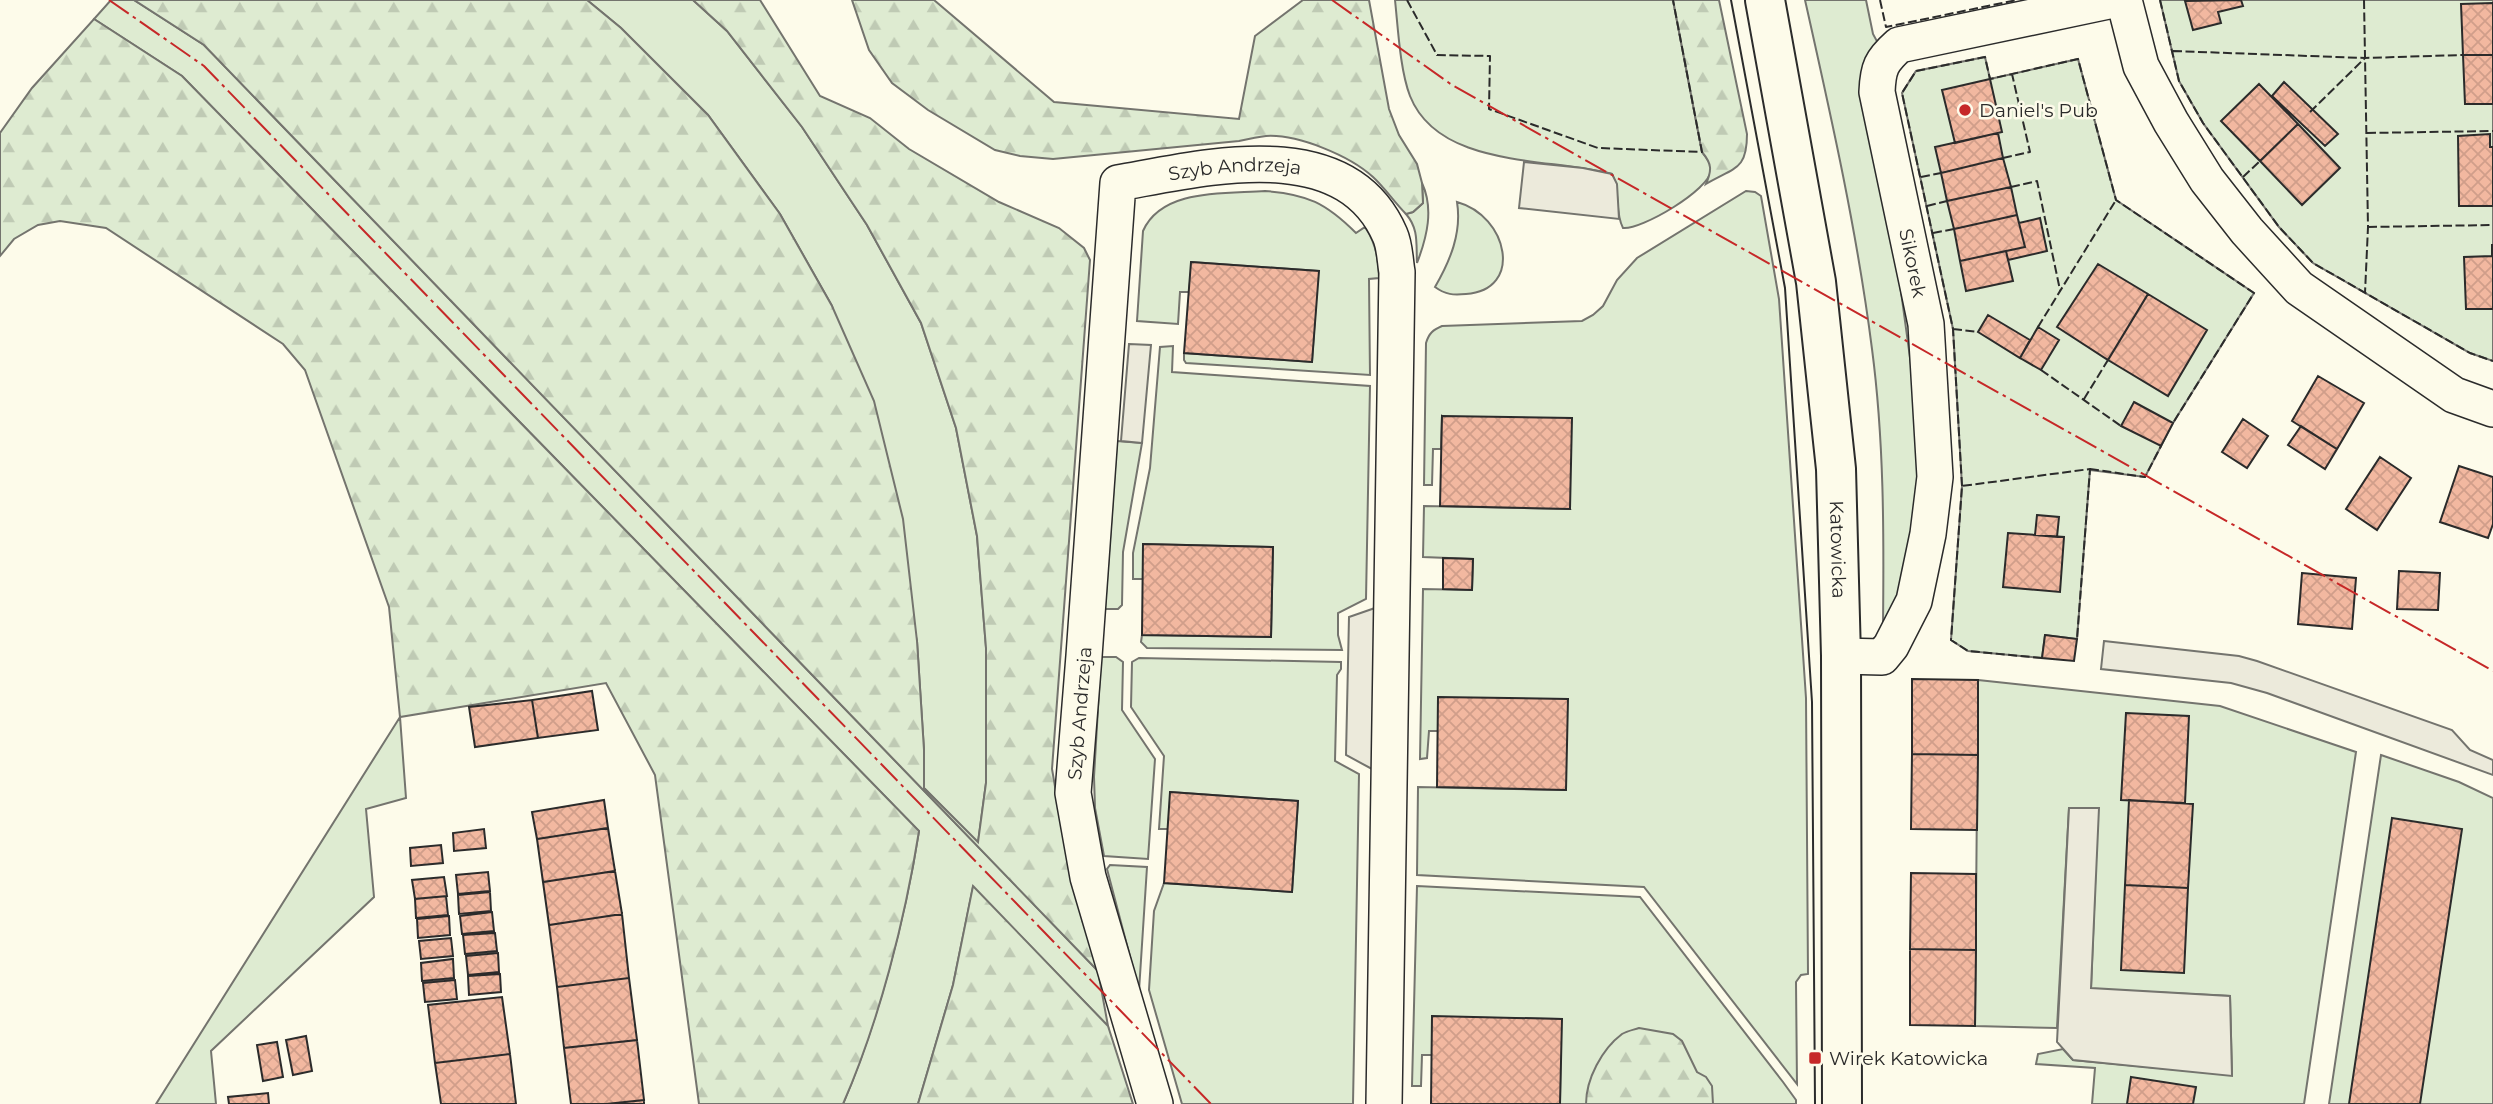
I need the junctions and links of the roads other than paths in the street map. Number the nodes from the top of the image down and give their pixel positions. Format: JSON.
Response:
{"nodes":[{"id":1,"x":1765,"y":0,"type":"edge"},
{"id":2,"x":2113,"y":0,"type":"edge"},
{"id":3,"x":2124,"y":0,"type":"edge"},
{"id":4,"x":2493,"y":409,"type":"edge"},
{"id":5,"x":1842,"y":656,"type":"junction"},
{"id":6,"x":1155,"y":1104,"type":"edge"},
{"id":7,"x":1384,"y":1104,"type":"edge"},
{"id":8,"x":1842,"y":1104,"type":"edge"}],
"edges":[{"from":1,"to":5,"type":"street","name":"Katowicka"},
{"from":2,"to":5,"type":"street","name":"Sikorek"},
{"from":3,"to":4,"type":"street"},
{"from":5,"to":8,"type":"street","name":"Katowicka"},
{"from":6,"to":7,"type":"street","name":"Szyb Andrzeja"}]}
